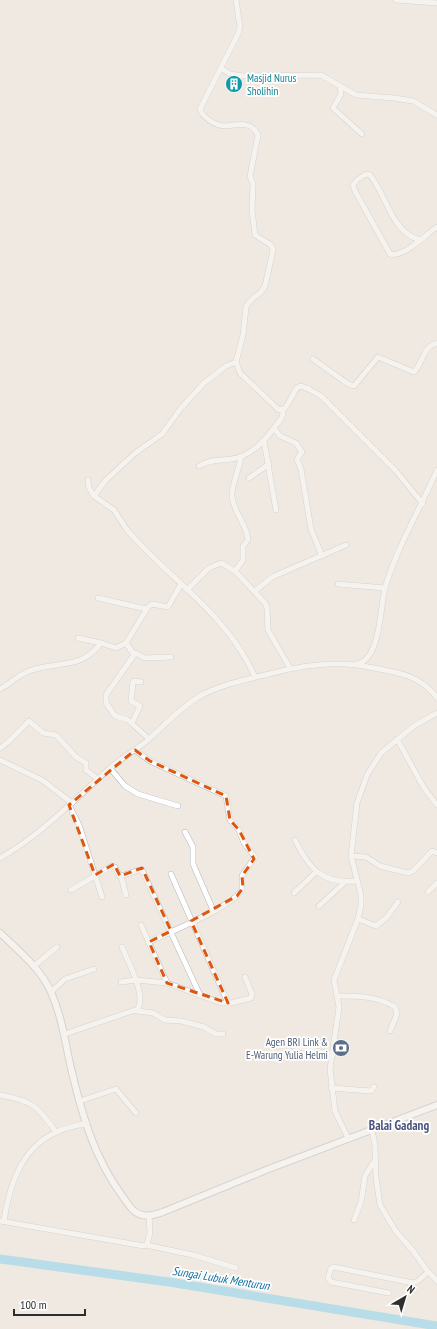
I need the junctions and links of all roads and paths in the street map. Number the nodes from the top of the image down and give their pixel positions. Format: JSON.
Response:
{"nodes":[{"id":1,"x":236,"y":0,"type":"edge"},
{"id":2,"x":396,"y":0,"type":"edge"},
{"id":3,"x":418,"y":1,"type":"edge"},
{"id":4,"x":437,"y":3,"type":"edge"},
{"id":5,"x":221,"y":68,"type":"junction"},
{"id":6,"x":339,"y":86,"type":"junction"},
{"id":7,"x":437,"y":115,"type":"edge"},
{"id":8,"x":362,"y":134,"type":"dead end"},
{"id":9,"x":437,"y":227,"type":"edge"},
{"id":10,"x":420,"y":240,"type":"junction"},
{"id":11,"x":437,"y":343,"type":"edge"},
{"id":12,"x":313,"y":359,"type":"dead end"},
{"id":13,"x":236,"y":362,"type":"junction"},
{"id":14,"x":283,"y":410,"type":"junction"},
{"id":15,"x":274,"y":428,"type":"junction"},
{"id":16,"x":264,"y":441,"type":"junction"},
{"id":17,"x":241,"y":456,"type":"junction"},
{"id":18,"x":269,"y":464,"type":"junction"},
{"id":19,"x":199,"y":466,"type":"dead end"},
{"id":20,"x":437,"y":470,"type":"edge"},
{"id":21,"x":249,"y":478,"type":"dead end"},
{"id":22,"x":88,"y":480,"type":"dead end"},
{"id":23,"x":94,"y":496,"type":"junction"},
{"id":24,"x":423,"y":504,"type":"junction"},
{"id":25,"x":276,"y":510,"type":"dead end"},
{"id":26,"x":346,"y":545,"type":"dead end"},
{"id":27,"x":322,"y":556,"type":"junction"},
{"id":28,"x":235,"y":571,"type":"junction"},
{"id":29,"x":181,"y":584,"type":"junction"},
{"id":30,"x":338,"y":584,"type":"dead end"},
{"id":31,"x":385,"y":588,"type":"junction"},
{"id":32,"x":187,"y":590,"type":"junction"},
{"id":33,"x":256,"y":591,"type":"junction"},
{"id":34,"x":98,"y":598,"type":"dead end"},
{"id":35,"x":146,"y":609,"type":"junction"},
{"id":36,"x":78,"y":638,"type":"dead end"},
{"id":37,"x":101,"y":643,"type":"junction"},
{"id":38,"x":126,"y":644,"type":"junction"},
{"id":39,"x":135,"y":653,"type":"junction"},
{"id":40,"x":171,"y":657,"type":"dead end"},
{"id":41,"x":356,"y":664,"type":"junction"},
{"id":42,"x":290,"y":668,"type":"junction"},
{"id":43,"x":255,"y":677,"type":"junction"},
{"id":44,"x":141,"y":682,"type":"dead end"},
{"id":45,"x":0,"y":688,"type":"edge"},
{"id":46,"x":437,"y":698,"type":"edge"},
{"id":47,"x":437,"y":713,"type":"edge"},
{"id":48,"x":132,"y":723,"type":"junction"},
{"id":49,"x":149,"y":739,"type":"junction"},
{"id":50,"x":397,"y":739,"type":"junction"},
{"id":51,"x":0,"y":748,"type":"edge"},
{"id":52,"x":135,"y":750,"type":"junction"},
{"id":53,"x":0,"y":760,"type":"edge"},
{"id":54,"x":110,"y":768,"type":"junction"},
{"id":55,"x":98,"y":779,"type":"junction"},
{"id":56,"x":70,"y":804,"type":"junction"},
{"id":57,"x":437,"y":805,"type":"edge"},
{"id":58,"x":178,"y":806,"type":"dead end"},
{"id":59,"x":185,"y":832,"type":"dead end"},
{"id":60,"x":295,"y":840,"type":"dead end"},
{"id":61,"x":437,"y":852,"type":"edge"},
{"id":62,"x":352,"y":856,"type":"junction"},
{"id":63,"x":0,"y":858,"type":"edge"},
{"id":64,"x":316,"y":872,"type":"junction"},
{"id":65,"x":171,"y":874,"type":"dead end"},
{"id":66,"x":95,"y":875,"type":"junction"},
{"id":67,"x":121,"y":876,"type":"junction"},
{"id":68,"x":357,"y":881,"type":"junction"},
{"id":69,"x":345,"y":882,"type":"junction"},
{"id":70,"x":437,"y":883,"type":"edge"},
{"id":71,"x":71,"y":890,"type":"dead end"},
{"id":72,"x":294,"y":892,"type":"dead end"},
{"id":73,"x":428,"y":892,"type":"dead end"},
{"id":74,"x":126,"y":895,"type":"dead end"},
{"id":75,"x":102,"y":897,"type":"dead end"},
{"id":76,"x":398,"y":902,"type":"dead end"},
{"id":77,"x":319,"y":906,"type":"dead end"},
{"id":78,"x":213,"y":910,"type":"junction"},
{"id":79,"x":358,"y":919,"type":"junction"},
{"id":80,"x":191,"y":921,"type":"junction"},
{"id":81,"x":141,"y":925,"type":"dead end"},
{"id":82,"x":171,"y":931,"type":"junction"},
{"id":83,"x":0,"y":933,"type":"edge"},
{"id":84,"x":149,"y":942,"type":"junction"},
{"id":85,"x":57,"y":947,"type":"dead end"},
{"id":86,"x":122,"y":947,"type":"dead end"},
{"id":87,"x":34,"y":966,"type":"junction"},
{"id":88,"x":94,"y":969,"type":"dead end"},
{"id":89,"x":245,"y":977,"type":"dead end"},
{"id":90,"x":136,"y":980,"type":"junction"},
{"id":91,"x":121,"y":982,"type":"dead end"},
{"id":92,"x":167,"y":983,"type":"junction"},
{"id":93,"x":51,"y":992,"type":"junction"},
{"id":94,"x":200,"y":995,"type":"junction"},
{"id":95,"x":338,"y":996,"type":"junction"},
{"id":96,"x":228,"y":1003,"type":"junction"},
{"id":97,"x":137,"y":1011,"type":"junction"},
{"id":98,"x":390,"y":1031,"type":"dead end"},
{"id":99,"x":65,"y":1034,"type":"junction"},
{"id":100,"x":223,"y":1034,"type":"dead end"},
{"id":101,"x":290,"y":1045,"type":"dead end"},
{"id":102,"x":333,"y":1055,"type":"junction"},
{"id":103,"x":331,"y":1088,"type":"junction"},
{"id":104,"x":374,"y":1088,"type":"dead end"},
{"id":105,"x":0,"y":1095,"type":"edge"},
{"id":106,"x":80,"y":1101,"type":"junction"},
{"id":107,"x":437,"y":1105,"type":"edge"},
{"id":108,"x":136,"y":1113,"type":"dead end"},
{"id":109,"x":87,"y":1123,"type":"junction"},
{"id":110,"x":372,"y":1130,"type":"junction"},
{"id":111,"x":56,"y":1132,"type":"junction"},
{"id":112,"x":348,"y":1138,"type":"junction"},
{"id":113,"x":375,"y":1160,"type":"junction"},
{"id":114,"x":149,"y":1216,"type":"junction"},
{"id":115,"x":354,"y":1220,"type":"dead end"},
{"id":116,"x":2,"y":1221,"type":"edge"},
{"id":117,"x":146,"y":1245,"type":"junction"},
{"id":118,"x":236,"y":1268,"type":"dead end"},
{"id":119,"x":428,"y":1272,"type":"junction"},
{"id":120,"x":437,"y":1281,"type":"edge"},
{"id":121,"x":389,"y":1293,"type":"dead end"}],
"edges":[{"from":1,"to":5,"type":"street"},
{"from":2,"to":3,"type":"street"},
{"from":3,"to":4,"type":"street"},
{"from":5,"to":6,"type":"street"},
{"from":5,"to":13,"type":"street"},
{"from":6,"to":7,"type":"street"},
{"from":6,"to":8,"type":"street"},
{"from":9,"to":10,"type":"street"},
{"from":10,"to":10,"type":"street"},
{"from":11,"to":12,"type":"street"},
{"from":13,"to":14,"type":"street"},
{"from":13,"to":23,"type":"street"},
{"from":14,"to":15,"type":"street"},
{"from":14,"to":24,"type":"street"},
{"from":15,"to":16,"type":"street"},
{"from":15,"to":27,"type":"street"},
{"from":16,"to":17,"type":"street"},
{"from":16,"to":18,"type":"street"},
{"from":17,"to":19,"type":"street"},
{"from":17,"to":28,"type":"street"},
{"from":18,"to":21,"type":"street"},
{"from":18,"to":25,"type":"street"},
{"from":20,"to":24,"type":"street"},
{"from":22,"to":23,"type":"street"},
{"from":23,"to":29,"type":"street"},
{"from":24,"to":31,"type":"street"},
{"from":26,"to":27,"type":"street"},
{"from":27,"to":33,"type":"street"},
{"from":28,"to":32,"type":"street"},
{"from":28,"to":33,"type":"street"},
{"from":29,"to":32,"type":"street"},
{"from":29,"to":35,"type":"street"},
{"from":30,"to":31,"type":"street"},
{"from":31,"to":41,"type":"street"},
{"from":32,"to":43,"type":"street"},
{"from":33,"to":42,"type":"street"},
{"from":34,"to":35,"type":"street"},
{"from":35,"to":38,"type":"street"},
{"from":36,"to":37,"type":"street"},
{"from":37,"to":38,"type":"street"},
{"from":37,"to":45,"type":"street"},
{"from":38,"to":39,"type":"street"},
{"from":39,"to":40,"type":"street"},
{"from":39,"to":48,"type":"street"},
{"from":41,"to":42,"type":"street"},
{"from":41,"to":46,"type":"street"},
{"from":42,"to":43,"type":"street"},
{"from":43,"to":49,"type":"street"},
{"from":44,"to":48,"type":"street"},
{"from":47,"to":50,"type":"street"},
{"from":48,"to":49,"type":"street"},
{"from":49,"to":52,"type":"street"},
{"from":50,"to":57,"type":"street"},
{"from":50,"to":62,"type":"street"},
{"from":51,"to":55,"type":"street"},
{"from":52,"to":54,"type":"street"},
{"from":52,"to":78,"type":"street"},
{"from":53,"to":56,"type":"street"},
{"from":54,"to":55,"type":"street"},
{"from":54,"to":58,"type":"street"},
{"from":55,"to":56,"type":"street"},
{"from":56,"to":63,"type":"street"},
{"from":56,"to":66,"type":"street"},
{"from":59,"to":78,"type":"street"},
{"from":60,"to":64,"type":"street"},
{"from":61,"to":62,"type":"street"},
{"from":62,"to":68,"type":"street"},
{"from":64,"to":69,"type":"street"},
{"from":64,"to":72,"type":"street"},
{"from":65,"to":80,"type":"street"},
{"from":66,"to":67,"type":"street"},
{"from":66,"to":71,"type":"street"},
{"from":66,"to":75,"type":"street"},
{"from":67,"to":74,"type":"street"},
{"from":67,"to":82,"type":"street"},
{"from":68,"to":69,"type":"street"},
{"from":68,"to":79,"type":"street"},
{"from":69,"to":77,"type":"street"},
{"from":70,"to":73,"type":"street"},
{"from":76,"to":79,"type":"street"},
{"from":78,"to":80,"type":"street"},
{"from":79,"to":95,"type":"street"},
{"from":80,"to":82,"type":"street"},
{"from":80,"to":96,"type":"street"},
{"from":81,"to":84,"type":"street"},
{"from":82,"to":84,"type":"street"},
{"from":82,"to":94,"type":"street"},
{"from":83,"to":87,"type":"street"},
{"from":84,"to":92,"type":"street"},
{"from":85,"to":87,"type":"street"},
{"from":86,"to":90,"type":"street"},
{"from":87,"to":93,"type":"street"},
{"from":88,"to":93,"type":"street"},
{"from":89,"to":96,"type":"street"},
{"from":90,"to":91,"type":"street"},
{"from":90,"to":92,"type":"street"},
{"from":90,"to":97,"type":"street"},
{"from":92,"to":94,"type":"street"},
{"from":93,"to":99,"type":"street"},
{"from":94,"to":96,"type":"street"},
{"from":95,"to":98,"type":"street"},
{"from":95,"to":102,"type":"street"},
{"from":97,"to":99,"type":"street"},
{"from":97,"to":100,"type":"street"},
{"from":99,"to":106,"type":"street"},
{"from":101,"to":102,"type":"street"},
{"from":102,"to":103,"type":"street"},
{"from":103,"to":104,"type":"street"},
{"from":103,"to":112,"type":"street"},
{"from":105,"to":111,"type":"street"},
{"from":106,"to":108,"type":"street"},
{"from":106,"to":109,"type":"street"},
{"from":107,"to":110,"type":"street"},
{"from":109,"to":111,"type":"street"},
{"from":109,"to":114,"type":"street"},
{"from":110,"to":112,"type":"street"},
{"from":110,"to":113,"type":"street"},
{"from":111,"to":116,"type":"street"},
{"from":112,"to":114,"type":"street"},
{"from":113,"to":115,"type":"street"},
{"from":113,"to":119,"type":"street"},
{"from":114,"to":117,"type":"street"},
{"from":116,"to":117,"type":"street"},
{"from":117,"to":118,"type":"street"},
{"from":119,"to":120,"type":"street"},
{"from":119,"to":121,"type":"street"}]}
